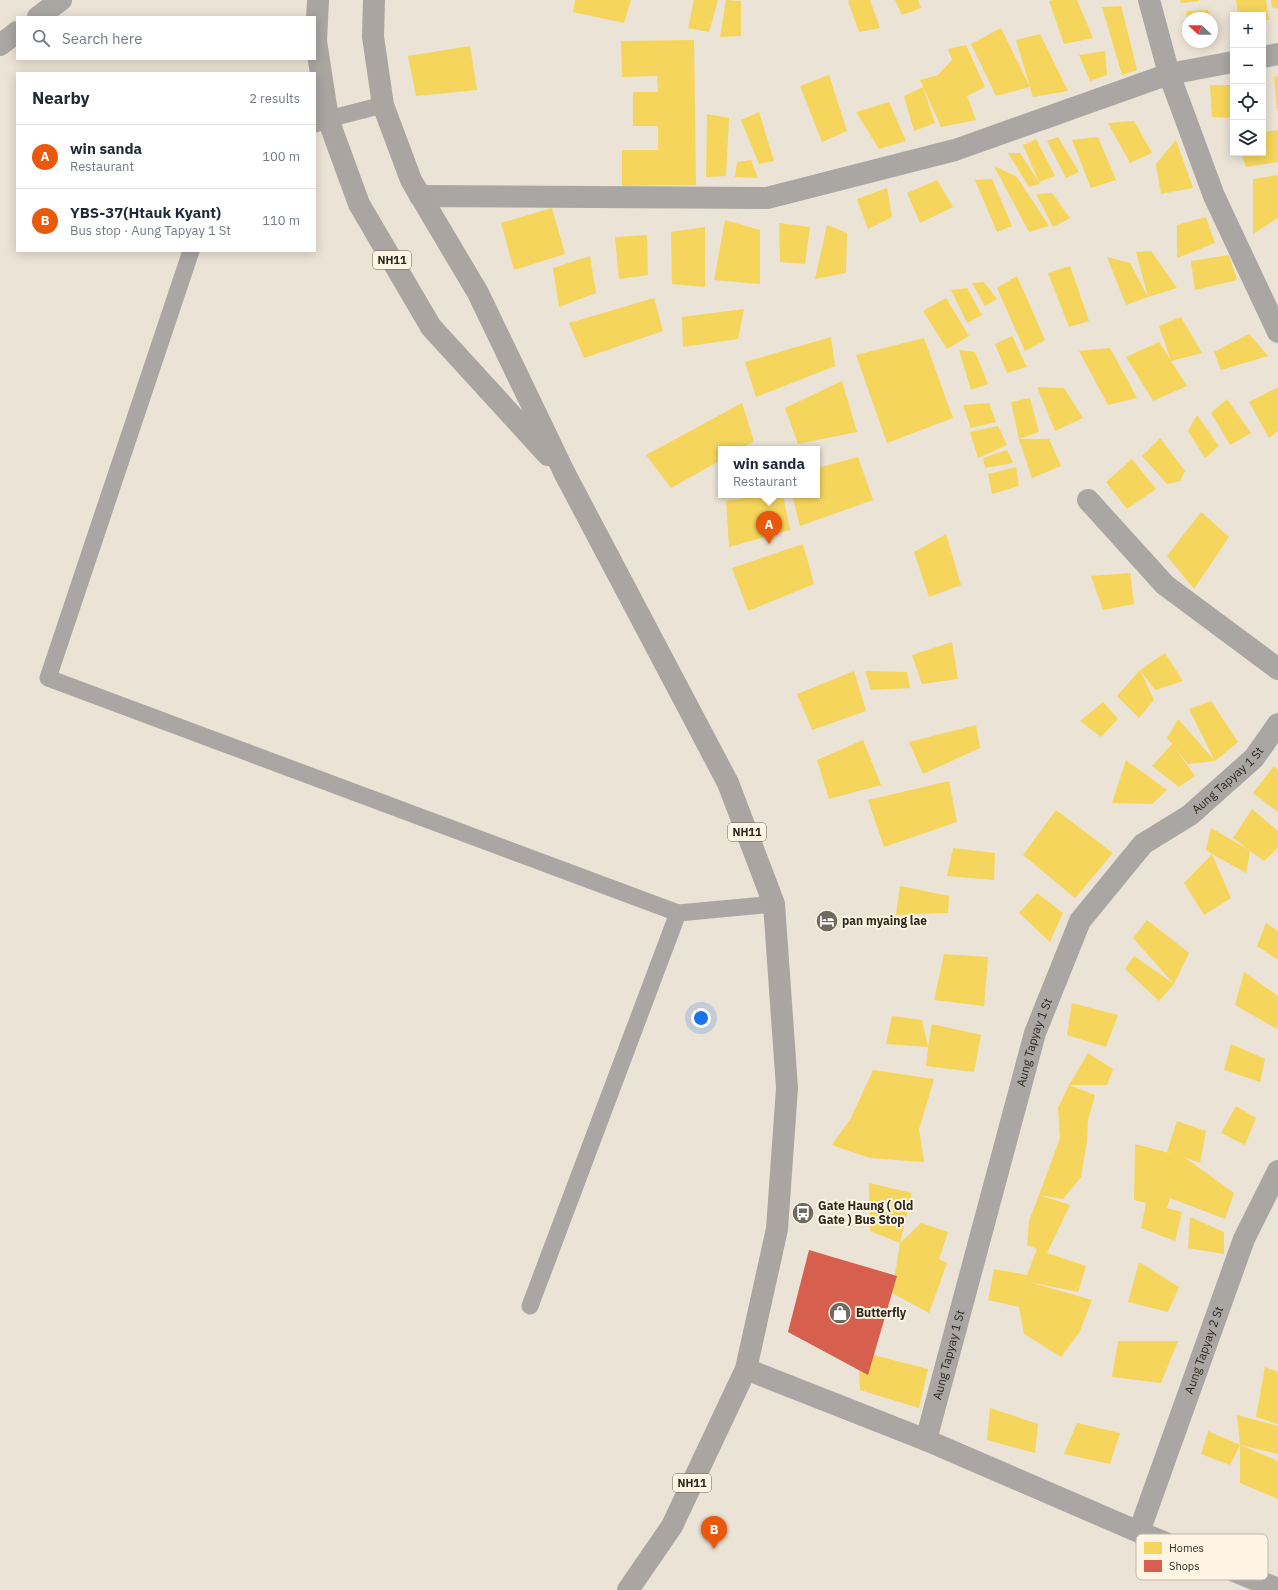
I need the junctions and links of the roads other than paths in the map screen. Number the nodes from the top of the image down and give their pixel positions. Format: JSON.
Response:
{"nodes":[{"id":1,"x":61,"y":0,"type":"edge"},
{"id":2,"x":318,"y":0,"type":"edge"},
{"id":3,"x":374,"y":0,"type":"edge"},
{"id":4,"x":1149,"y":0,"type":"edge"},
{"id":5,"x":39,"y":16,"type":"edge"},
{"id":6,"x":16,"y":33,"type":"edge"},
{"id":7,"x":0,"y":45,"type":"edge"},
{"id":8,"x":1278,"y":54,"type":"edge"},
{"id":9,"x":1266,"y":56,"type":"edge"},
{"id":10,"x":1230,"y":63,"type":"edge"},
{"id":11,"x":1169,"y":74,"type":"junction"},
{"id":12,"x":383,"y":105,"type":"junction"},
{"id":13,"x":321,"y":122,"type":"edge"},
{"id":14,"x":420,"y":196,"type":"junction"},
{"id":15,"x":191,"y":252,"type":"edge"},
{"id":16,"x":1278,"y":332,"type":"edge"},
{"id":17,"x":564,"y":474,"type":"junction"},
{"id":18,"x":1088,"y":500,"type":"dead end"},
{"id":19,"x":1278,"y":669,"type":"edge"},
{"id":20,"x":1278,"y":724,"type":"edge"},
{"id":21,"x":774,"y":904,"type":"junction"},
{"id":22,"x":678,"y":913,"type":"junction"},
{"id":23,"x":1278,"y":1171,"type":"edge"},
{"id":24,"x":530,"y":1306,"type":"dead end"},
{"id":25,"x":746,"y":1369,"type":"junction"},
{"id":26,"x":926,"y":1440,"type":"junction"},
{"id":27,"x":1140,"y":1532,"type":"junction"},
{"id":28,"x":1145,"y":1534,"type":"edge"},
{"id":29,"x":1256,"y":1580,"type":"edge"},
{"id":30,"x":1278,"y":1589,"type":"edge"},
{"id":31,"x":628,"y":1590,"type":"edge"}],
"edges":[{"from":1,"to":5,"type":"street"},
{"from":2,"to":13,"type":"highway","number":"NH11"},
{"from":3,"to":12,"type":"highway","number":"NH11"},
{"from":4,"to":11,"type":"street"},
{"from":6,"to":7,"type":"street"},
{"from":8,"to":9,"type":"street"},
{"from":10,"to":11,"type":"street"},
{"from":11,"to":14,"type":"street"},
{"from":11,"to":16,"type":"street"},
{"from":12,"to":13,"type":"lane"},
{"from":12,"to":14,"type":"highway","number":"NH11"},
{"from":13,"to":17,"type":"highway","number":"NH11"},
{"from":14,"to":17,"type":"highway","number":"NH11"},
{"from":15,"to":22,"type":"lane"},
{"from":17,"to":21,"type":"highway","number":"NH11"},
{"from":18,"to":19,"type":"street"},
{"from":20,"to":26,"type":"street","name":"Aung Tapyay 1 St"},
{"from":21,"to":22,"type":"lane"},
{"from":21,"to":25,"type":"highway","number":"NH11"},
{"from":22,"to":24,"type":"lane"},
{"from":23,"to":27,"type":"street","name":"Aung Tapyay 2 St"},
{"from":25,"to":26,"type":"street"},
{"from":25,"to":31,"type":"highway","number":"NH11"},
{"from":26,"to":27,"type":"street"},
{"from":27,"to":28,"type":"street"},
{"from":29,"to":30,"type":"street"}]}
